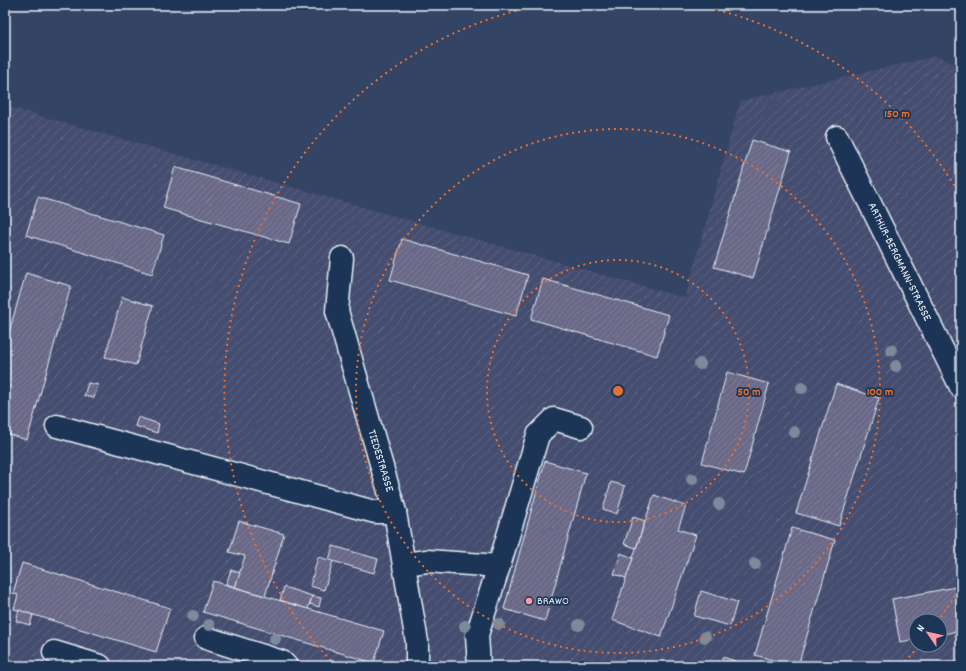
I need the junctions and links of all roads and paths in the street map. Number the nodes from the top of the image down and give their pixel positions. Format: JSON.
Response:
{"nodes":[{"id":1,"x":837,"y":136,"type":"dead end"},
{"id":2,"x":342,"y":258,"type":"dead end"},
{"id":3,"x":961,"y":387,"type":"edge"},
{"id":4,"x":57,"y":426,"type":"dead end"},
{"id":5,"x":581,"y":426,"type":"dead end"},
{"id":6,"x":395,"y":512,"type":"junction"},
{"id":7,"x":404,"y":564,"type":"junction"},
{"id":8,"x":500,"y":566,"type":"junction"},
{"id":9,"x":206,"y":638,"type":"dead end"},
{"id":10,"x":54,"y":652,"type":"dead end"},
{"id":11,"x":100,"y":666,"type":"edge"},
{"id":12,"x":286,"y":666,"type":"edge"},
{"id":13,"x":417,"y":666,"type":"edge"},
{"id":14,"x":479,"y":666,"type":"edge"}],
"edges":[{"from":1,"to":3,"type":"street","name":"ARTHUR-BERGMANN-STRASSE"},
{"from":2,"to":6,"type":"street","name":"TIEDESTRASSE"},
{"from":4,"to":6,"type":"street"},
{"from":5,"to":8,"type":"street"},
{"from":6,"to":7,"type":"street","name":"TIEDESTRASSE"},
{"from":7,"to":8,"type":"street"},
{"from":7,"to":13,"type":"street","name":"TIEDESTRASSE"},
{"from":8,"to":14,"type":"street"},
{"from":9,"to":12,"type":"street"},
{"from":10,"to":11,"type":"street"}]}
